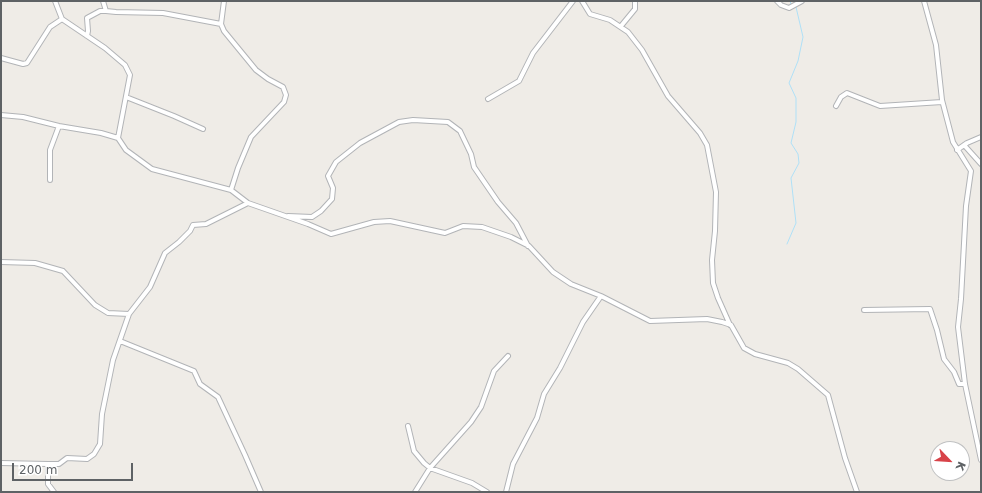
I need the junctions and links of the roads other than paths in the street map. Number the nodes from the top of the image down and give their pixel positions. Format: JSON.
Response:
{"nodes":[{"id":1,"x":55,"y":1,"type":"edge"},
{"id":2,"x":103,"y":1,"type":"edge"},
{"id":3,"x":224,"y":1,"type":"edge"},
{"id":4,"x":573,"y":1,"type":"edge"},
{"id":5,"x":582,"y":1,"type":"edge"},
{"id":6,"x":635,"y":1,"type":"edge"},
{"id":7,"x":777,"y":1,"type":"edge"},
{"id":8,"x":802,"y":1,"type":"edge"},
{"id":9,"x":924,"y":1,"type":"edge"},
{"id":10,"x":106,"y":10,"type":"junction"},
{"id":11,"x":62,"y":19,"type":"junction"},
{"id":12,"x":221,"y":24,"type":"junction"},
{"id":13,"x":621,"y":26,"type":"junction"},
{"id":14,"x":87,"y":36,"type":"junction"},
{"id":15,"x":1,"y":58,"type":"edge"},
{"id":16,"x":126,"y":97,"type":"junction"},
{"id":17,"x":488,"y":99,"type":"dead end"},
{"id":18,"x":942,"y":102,"type":"junction"},
{"id":19,"x":836,"y":106,"type":"dead end"},
{"id":20,"x":1,"y":115,"type":"edge"},
{"id":21,"x":59,"y":126,"type":"junction"},
{"id":22,"x":203,"y":129,"type":"dead end"},
{"id":23,"x":981,"y":137,"type":"edge"},
{"id":24,"x":118,"y":138,"type":"junction"},
{"id":25,"x":964,"y":145,"type":"junction"},
{"id":26,"x":957,"y":150,"type":"junction"},
{"id":27,"x":981,"y":164,"type":"edge"},
{"id":28,"x":50,"y":180,"type":"dead end"},
{"id":29,"x":231,"y":190,"type":"junction"},
{"id":30,"x":248,"y":203,"type":"junction"},
{"id":31,"x":284,"y":216,"type":"junction"},
{"id":32,"x":529,"y":246,"type":"junction"},
{"id":33,"x":1,"y":262,"type":"edge"},
{"id":34,"x":601,"y":296,"type":"junction"},
{"id":35,"x":864,"y":310,"type":"dead end"},
{"id":36,"x":129,"y":314,"type":"junction"},
{"id":37,"x":731,"y":325,"type":"junction"},
{"id":38,"x":120,"y":341,"type":"junction"},
{"id":39,"x":508,"y":356,"type":"dead end"},
{"id":40,"x":965,"y":384,"type":"junction"},
{"id":41,"x":408,"y":426,"type":"dead end"},
{"id":42,"x":981,"y":460,"type":"edge"},
{"id":43,"x":1,"y":463,"type":"edge"},
{"id":44,"x":48,"y":464,"type":"junction"},
{"id":45,"x":430,"y":468,"type":"junction"},
{"id":46,"x":54,"y":492,"type":"edge"},
{"id":47,"x":261,"y":492,"type":"edge"},
{"id":48,"x":415,"y":492,"type":"edge"},
{"id":49,"x":487,"y":492,"type":"edge"},
{"id":50,"x":506,"y":492,"type":"edge"},
{"id":51,"x":857,"y":492,"type":"edge"}],
"edges":[{"from":1,"to":11,"type":"street"},
{"from":2,"to":10,"type":"street"},
{"from":3,"to":12,"type":"street"},
{"from":4,"to":17,"type":"street"},
{"from":5,"to":13,"type":"street"},
{"from":6,"to":13,"type":"street"},
{"from":7,"to":8,"type":"street"},
{"from":9,"to":18,"type":"street"},
{"from":10,"to":12,"type":"street"},
{"from":10,"to":14,"type":"street"},
{"from":11,"to":14,"type":"street"},
{"from":11,"to":15,"type":"street"},
{"from":12,"to":29,"type":"street"},
{"from":13,"to":37,"type":"street"},
{"from":14,"to":16,"type":"street"},
{"from":16,"to":22,"type":"street"},
{"from":16,"to":24,"type":"street"},
{"from":18,"to":19,"type":"street"},
{"from":18,"to":26,"type":"street"},
{"from":20,"to":21,"type":"street"},
{"from":21,"to":24,"type":"street"},
{"from":21,"to":28,"type":"street"},
{"from":23,"to":25,"type":"street"},
{"from":24,"to":29,"type":"street"},
{"from":25,"to":26,"type":"street"},
{"from":25,"to":27,"type":"street"},
{"from":26,"to":40,"type":"street"},
{"from":29,"to":30,"type":"street"},
{"from":30,"to":31,"type":"street"},
{"from":30,"to":36,"type":"street"},
{"from":31,"to":32,"type":"street"},
{"from":31,"to":32,"type":"street"},
{"from":32,"to":34,"type":"street"},
{"from":33,"to":36,"type":"street"},
{"from":34,"to":37,"type":"street"},
{"from":34,"to":50,"type":"street"},
{"from":35,"to":40,"type":"street"},
{"from":36,"to":38,"type":"street"},
{"from":37,"to":51,"type":"street"},
{"from":38,"to":44,"type":"street"},
{"from":38,"to":47,"type":"street"},
{"from":39,"to":45,"type":"street"},
{"from":40,"to":42,"type":"street"},
{"from":41,"to":45,"type":"street"},
{"from":43,"to":44,"type":"street"},
{"from":44,"to":46,"type":"street"},
{"from":45,"to":48,"type":"street"},
{"from":45,"to":49,"type":"street"}]}
